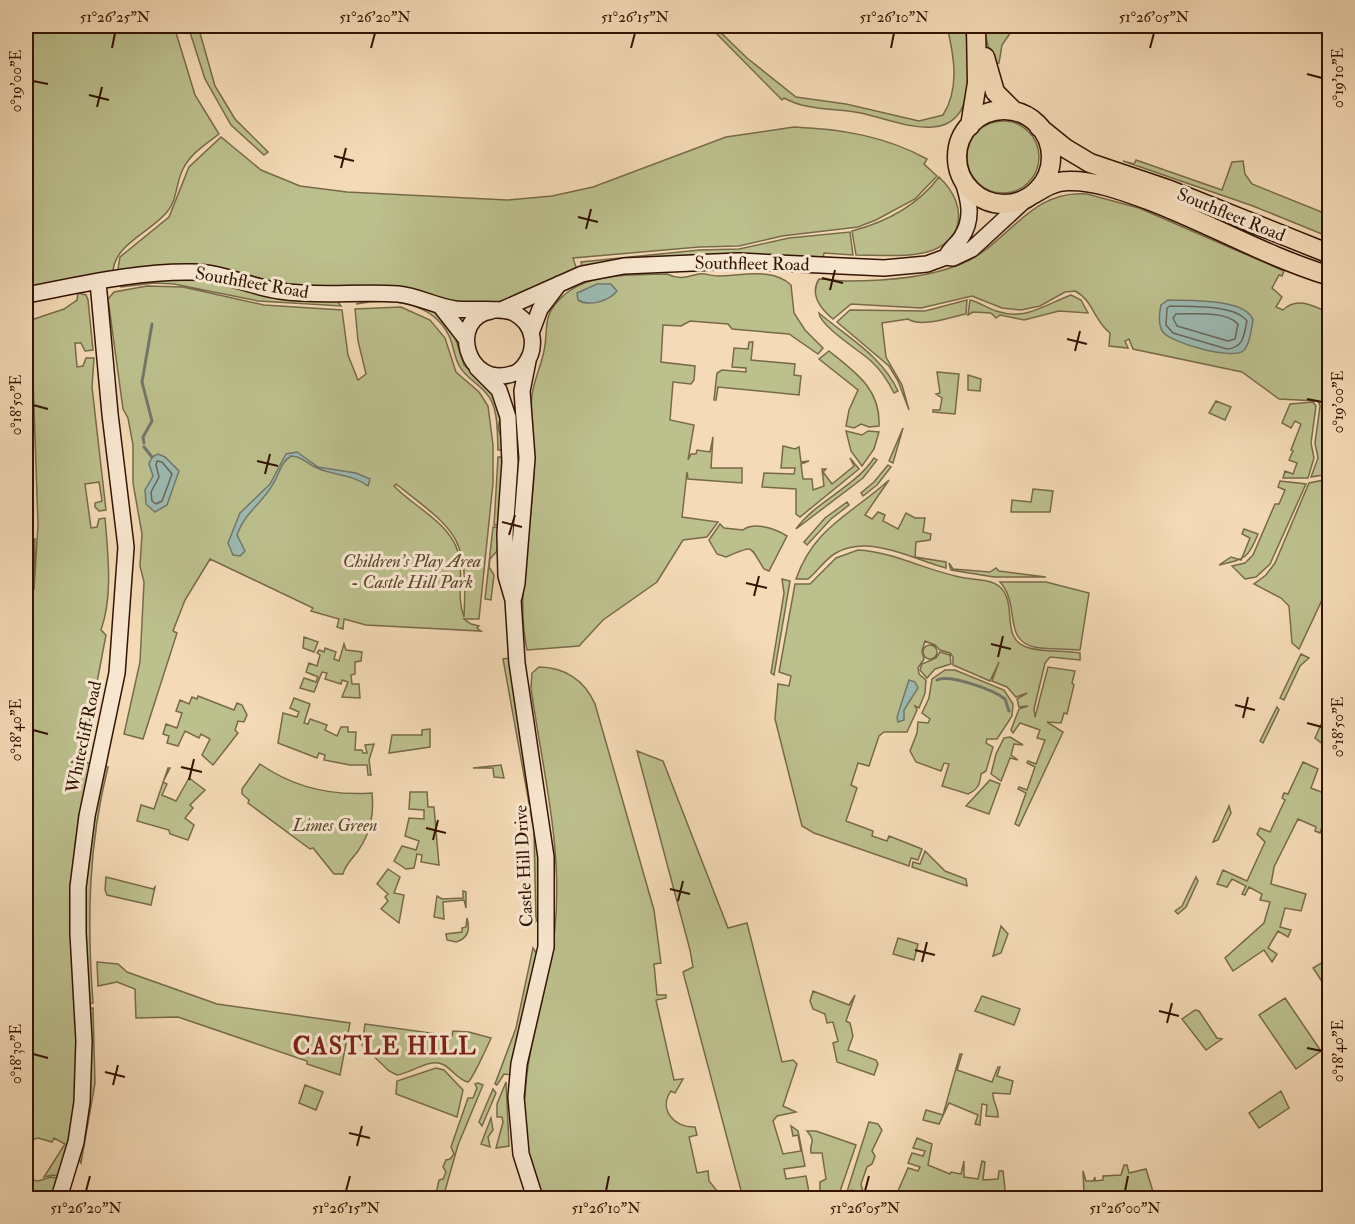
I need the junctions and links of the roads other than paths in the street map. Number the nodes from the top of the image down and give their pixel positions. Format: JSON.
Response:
{"nodes":[{"id":1,"x":977,"y":31,"type":"edge"},
{"id":2,"x":1014,"y":111,"type":"junction"},
{"id":3,"x":970,"y":126,"type":"junction"},
{"id":4,"x":1039,"y":127,"type":"junction"},
{"id":5,"x":962,"y":178,"type":"junction"},
{"id":6,"x":1029,"y":197,"type":"junction"},
{"id":7,"x":1329,"y":254,"type":"edge"},
{"id":8,"x":946,"y":257,"type":"junction"},
{"id":9,"x":1329,"y":276,"type":"edge"},
{"id":10,"x":98,"y":282,"type":"junction"},
{"id":11,"x":559,"y":284,"type":"junction"},
{"id":12,"x":26,"y":295,"type":"edge"},
{"id":13,"x":441,"y":307,"type":"junction"},
{"id":14,"x":494,"y":311,"type":"junction"},
{"id":15,"x":531,"y":333,"type":"junction"},
{"id":16,"x":466,"y":339,"type":"junction"},
{"id":17,"x":528,"y":359,"type":"junction"},
{"id":18,"x":477,"y":368,"type":"junction"},
{"id":19,"x":513,"y":600,"type":"junction"},
{"id":20,"x":59,"y":1198,"type":"edge"},
{"id":21,"x":535,"y":1198,"type":"edge"}],
"edges":[{"from":1,"to":2,"type":"main road"},
{"from":1,"to":3,"type":"main road"},
{"from":2,"to":3,"type":"main road"},
{"from":2,"to":4,"type":"main road"},
{"from":3,"to":5,"type":"main road"},
{"from":4,"to":6,"type":"main road"},
{"from":4,"to":7,"type":"main road","name":"Southfleet Road"},
{"from":5,"to":6,"type":"main road"},
{"from":5,"to":8,"type":"street"},
{"from":6,"to":8,"type":"street","name":"Southfleet Road"},
{"from":6,"to":9,"type":"main road","name":"Southfleet Road"},
{"from":8,"to":11,"type":"street","name":"Southfleet Road"},
{"from":10,"to":12,"type":"street","name":"Southfleet Road"},
{"from":10,"to":13,"type":"street","name":"Southfleet Road"},
{"from":10,"to":20,"type":"street","name":"Whitecliff Road"},
{"from":11,"to":14,"type":"street","name":"Southfleet Road"},
{"from":11,"to":15,"type":"street"},
{"from":13,"to":14,"type":"street","name":"Southfleet Road"},
{"from":13,"to":16,"type":"street"},
{"from":14,"to":15,"type":"street"},
{"from":14,"to":16,"type":"street"},
{"from":15,"to":17,"type":"street"},
{"from":16,"to":18,"type":"street"},
{"from":17,"to":18,"type":"street"},
{"from":17,"to":19,"type":"street","name":"Castle Hill Drive"},
{"from":18,"to":19,"type":"street","name":"Castle Hill Drive"},
{"from":19,"to":21,"type":"street","name":"Castle Hill Drive"}]}
